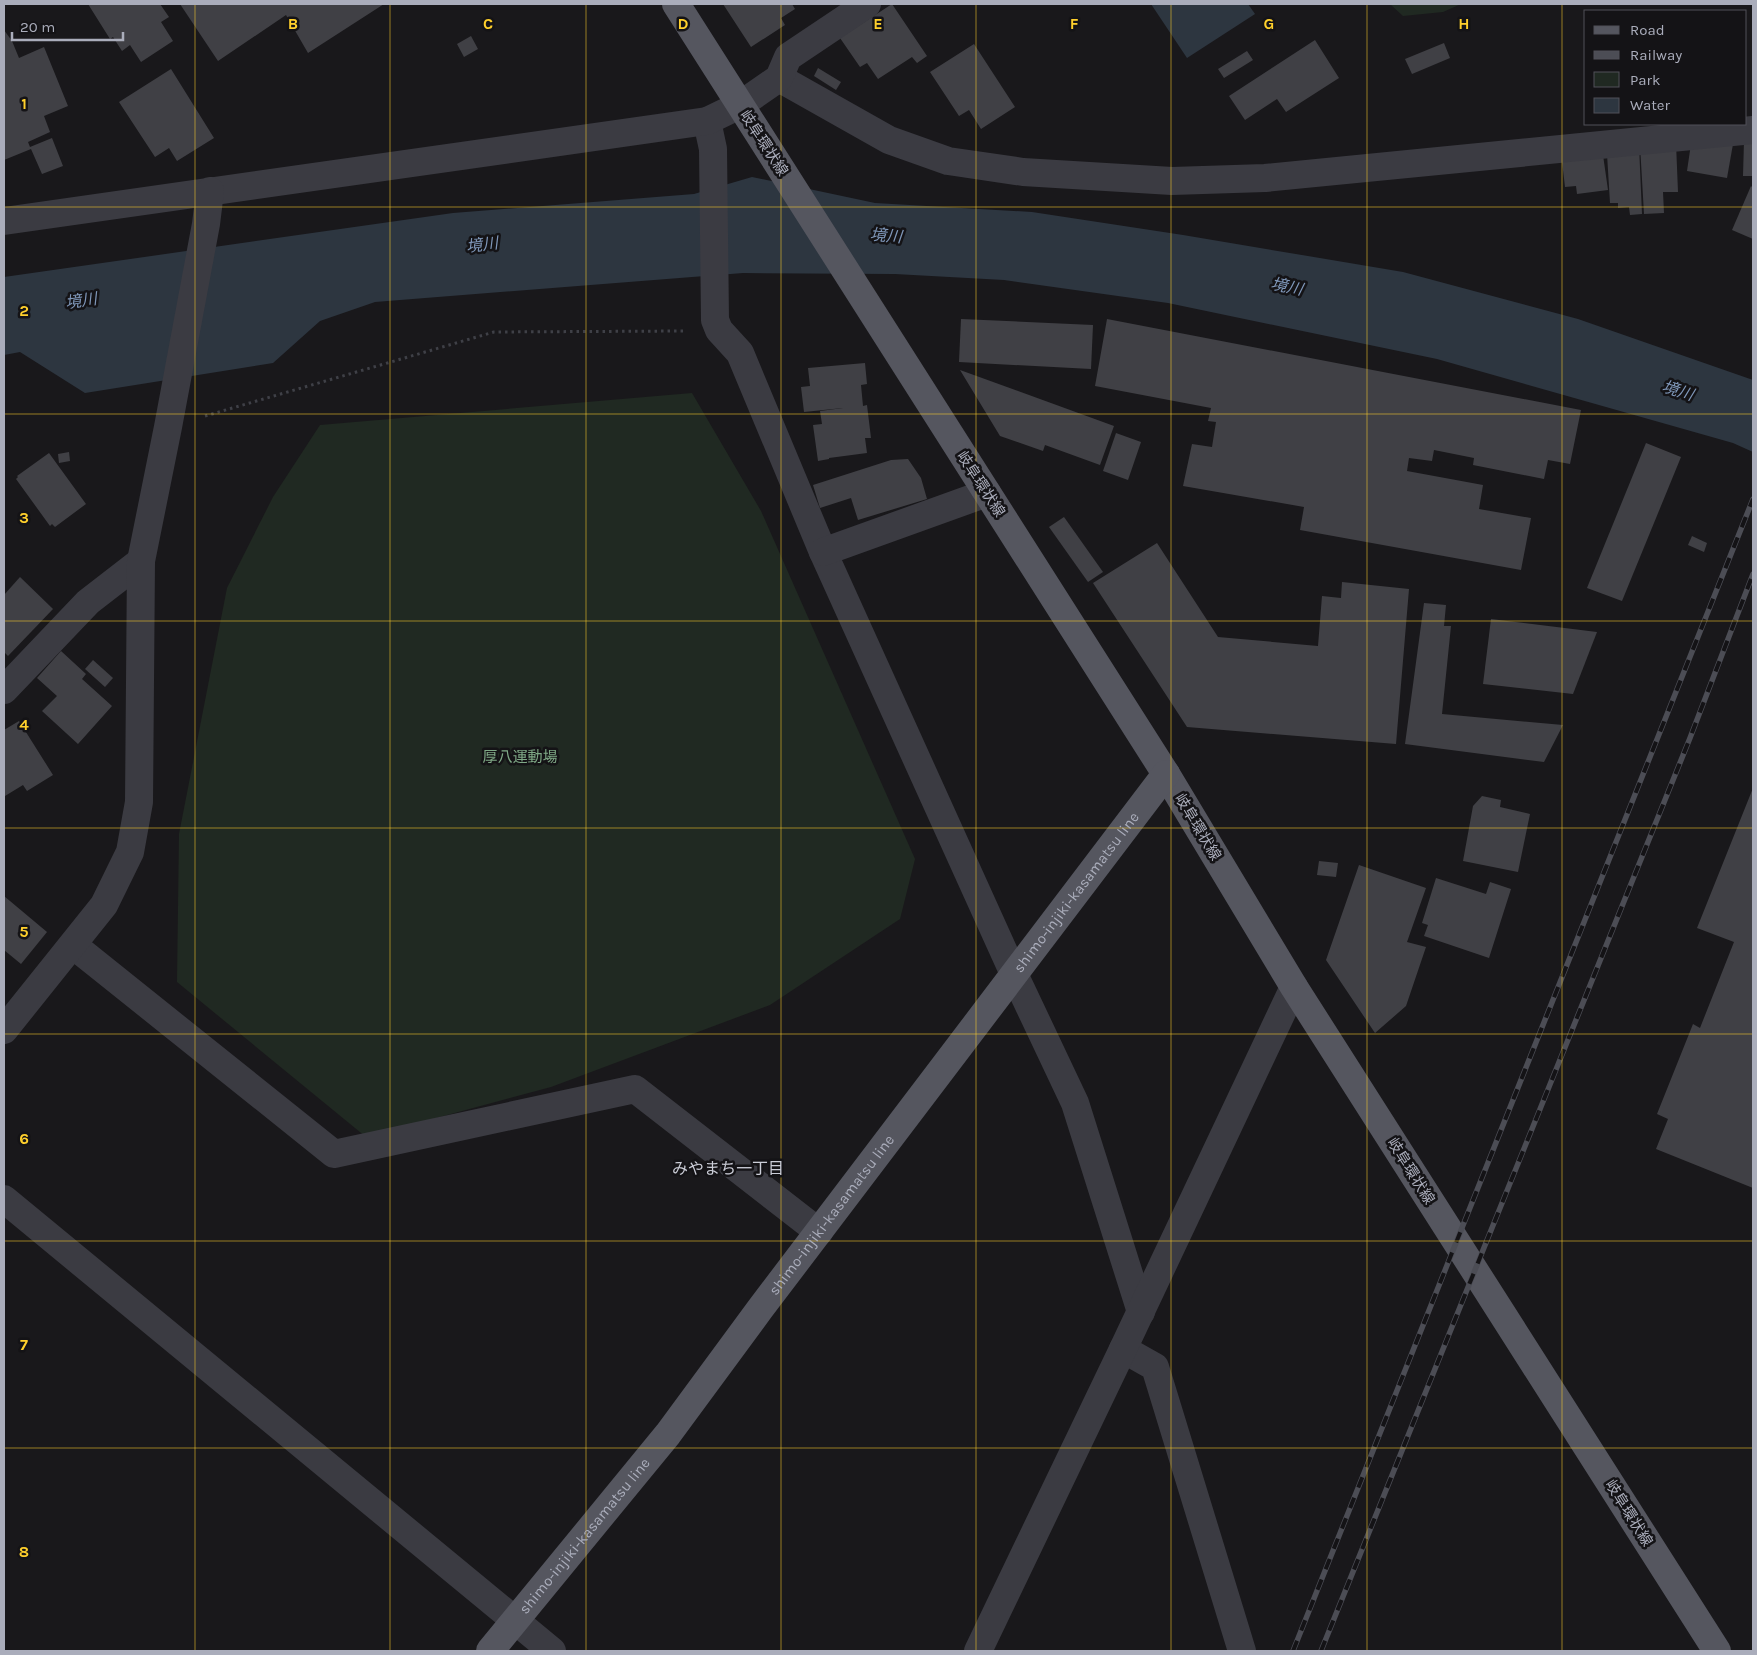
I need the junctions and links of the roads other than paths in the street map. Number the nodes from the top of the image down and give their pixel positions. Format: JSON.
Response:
{"nodes":[{"id":1,"x":676,"y":4,"type":"edge"},
{"id":2,"x":867,"y":4,"type":"edge"},
{"id":3,"x":779,"y":78,"type":"junction"},
{"id":4,"x":746,"y":114,"type":"junction"},
{"id":5,"x":707,"y":121,"type":"junction"},
{"id":6,"x":1753,"y":130,"type":"edge"},
{"id":7,"x":210,"y":191,"type":"junction"},
{"id":8,"x":4,"y":221,"type":"edge"},
{"id":9,"x":987,"y":493,"type":"junction"},
{"id":10,"x":823,"y":552,"type":"junction"},
{"id":11,"x":141,"y":561,"type":"junction"},
{"id":12,"x":4,"y":690,"type":"edge"},
{"id":13,"x":1166,"y":774,"type":"junction"},
{"id":14,"x":73,"y":945,"type":"junction"},
{"id":15,"x":1014,"y":974,"type":"junction"},
{"id":16,"x":1294,"y":987,"type":"junction"},
{"id":17,"x":4,"y":1030,"type":"edge"},
{"id":18,"x":4,"y":1199,"type":"edge"},
{"id":19,"x":819,"y":1232,"type":"junction"},
{"id":20,"x":1140,"y":1312,"type":"junction"},
{"id":21,"x":1123,"y":1349,"type":"junction"},
{"id":22,"x":514,"y":1621,"type":"junction"},
{"id":23,"x":490,"y":1651,"type":"edge"},
{"id":24,"x":552,"y":1651,"type":"edge"},
{"id":25,"x":978,"y":1651,"type":"edge"},
{"id":26,"x":1242,"y":1651,"type":"edge"},
{"id":27,"x":1717,"y":1651,"type":"edge"}],
"edges":[{"from":1,"to":4,"type":"main road","name":"岐阜環状線"},
{"from":2,"to":3,"type":"street"},
{"from":3,"to":4,"type":"street"},
{"from":3,"to":6,"type":"street"},
{"from":4,"to":5,"type":"street"},
{"from":4,"to":9,"type":"main road","name":"岐阜環状線"},
{"from":5,"to":7,"type":"street"},
{"from":5,"to":10,"type":"street"},
{"from":7,"to":8,"type":"street"},
{"from":7,"to":11,"type":"street"},
{"from":9,"to":10,"type":"street"},
{"from":9,"to":13,"type":"main road","name":"岐阜環状線"},
{"from":10,"to":15,"type":"street"},
{"from":11,"to":12,"type":"street"},
{"from":11,"to":14,"type":"street"},
{"from":13,"to":15,"type":"main road","name":"shimo-injiki-kasamatsu line"},
{"from":13,"to":16,"type":"main road","name":"岐阜環状線"},
{"from":14,"to":17,"type":"street"},
{"from":14,"to":19,"type":"street"},
{"from":15,"to":19,"type":"main road","name":"shimo-injiki-kasamatsu line"},
{"from":15,"to":20,"type":"street"},
{"from":16,"to":20,"type":"street"},
{"from":16,"to":27,"type":"main road","name":"岐阜環状線"},
{"from":18,"to":22,"type":"street"},
{"from":19,"to":22,"type":"main road","name":"shimo-injiki-kasamatsu line"},
{"from":20,"to":21,"type":"street"},
{"from":21,"to":25,"type":"street"},
{"from":21,"to":26,"type":"street"},
{"from":22,"to":23,"type":"main road","name":"shimo-injiki-kasamatsu line"},
{"from":22,"to":24,"type":"street"}]}
